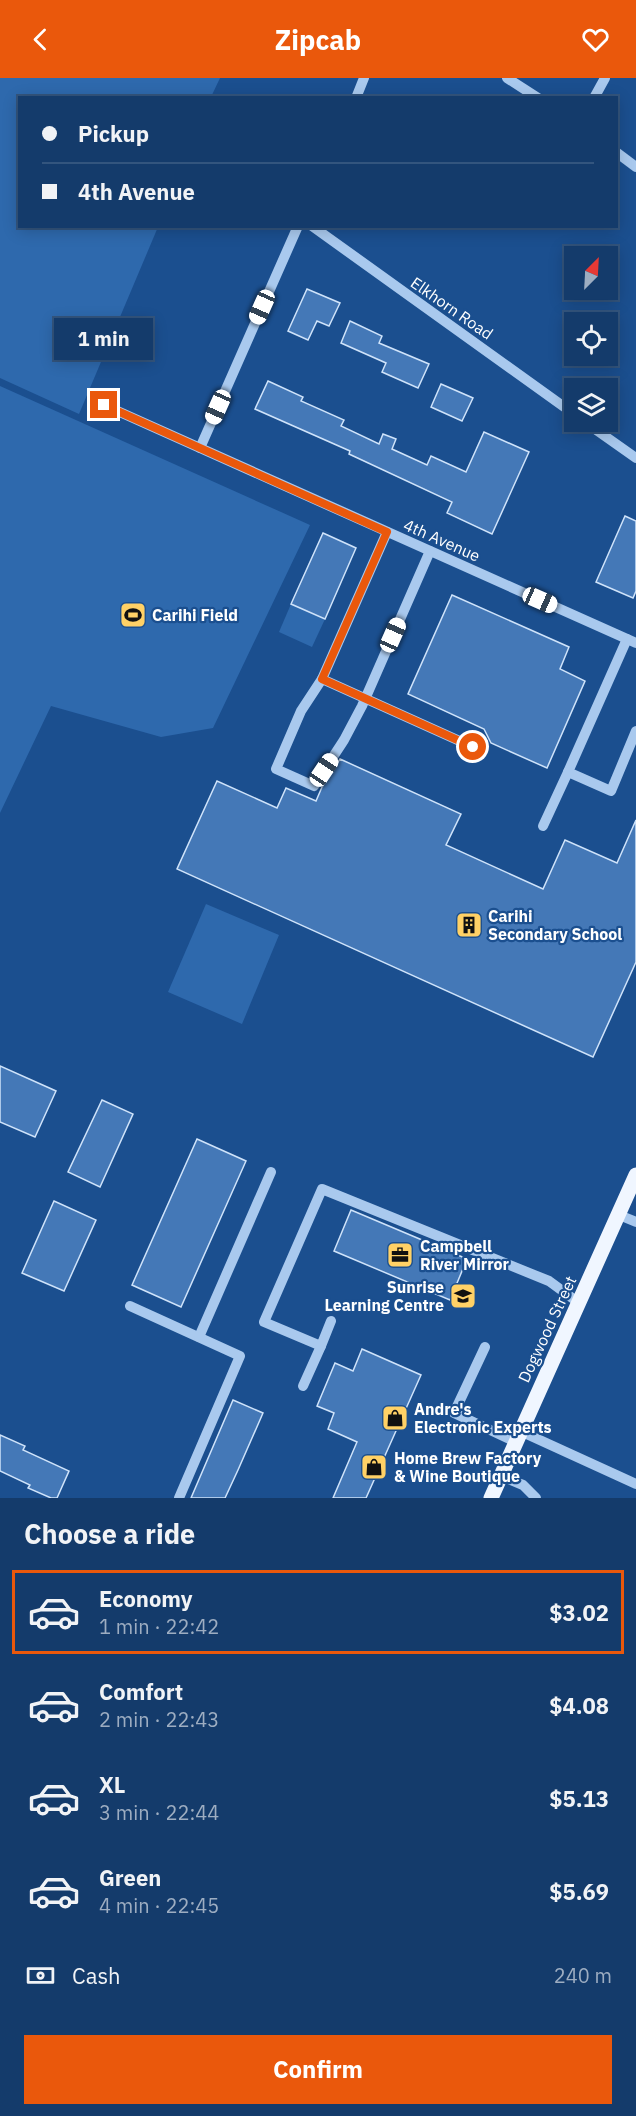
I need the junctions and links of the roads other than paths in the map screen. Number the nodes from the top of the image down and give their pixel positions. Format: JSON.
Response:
{"nodes":[{"id":1,"x":364,"y":78,"type":"edge"},
{"id":2,"x":507,"y":78,"type":"edge"},
{"id":3,"x":605,"y":78,"type":"edge"},
{"id":4,"x":357,"y":96,"type":"edge"},
{"id":5,"x":535,"y":96,"type":"edge"},
{"id":6,"x":595,"y":96,"type":"edge"},
{"id":7,"x":618,"y":154,"type":"edge"},
{"id":8,"x":636,"y":167,"type":"edge"},
{"id":9,"x":297,"y":228,"type":"edge"},
{"id":10,"x":315,"y":228,"type":"edge"},
{"id":11,"x":104,"y":405,"type":"dead end"},
{"id":12,"x":564,"y":407,"type":"edge"},
{"id":13,"x":599,"y":432,"type":"edge"},
{"id":14,"x":200,"y":448,"type":"junction"},
{"id":15,"x":636,"y":458,"type":"edge"},
{"id":16,"x":387,"y":532,"type":"junction"},
{"id":17,"x":430,"y":551,"type":"junction"},
{"id":18,"x":631,"y":641,"type":"edge"},
{"id":19,"x":322,"y":679,"type":"junction"},
{"id":20,"x":364,"y":699,"type":"junction"},
{"id":21,"x":636,"y":731,"type":"edge"},
{"id":22,"x":473,"y":747,"type":"dead end"},
{"id":23,"x":568,"y":772,"type":"junction"},
{"id":24,"x":543,"y":826,"type":"dead end"},
{"id":25,"x":271,"y":1172,"type":"dead end"},
{"id":26,"x":636,"y":1175,"type":"edge"},
{"id":27,"x":619,"y":1215,"type":"junction"},
{"id":28,"x":636,"y":1222,"type":"edge"},
{"id":29,"x":579,"y":1303,"type":"junction"},
{"id":30,"x":130,"y":1306,"type":"dead end"},
{"id":31,"x":331,"y":1322,"type":"dead end"},
{"id":32,"x":199,"y":1337,"type":"junction"},
{"id":33,"x":321,"y":1346,"type":"junction"},
{"id":34,"x":485,"y":1347,"type":"dead end"},
{"id":35,"x":303,"y":1386,"type":"dead end"},
{"id":36,"x":518,"y":1436,"type":"junction"},
{"id":37,"x":501,"y":1476,"type":"junction"},
{"id":38,"x":636,"y":1484,"type":"edge"},
{"id":39,"x":179,"y":1498,"type":"edge"},
{"id":40,"x":491,"y":1498,"type":"edge"},
{"id":41,"x":536,"y":1498,"type":"edge"}],
"edges":[{"from":1,"to":4,"type":"street"},
{"from":2,"to":5,"type":"street"},
{"from":3,"to":6,"type":"street"},
{"from":7,"to":8,"type":"street"},
{"from":9,"to":14,"type":"street"},
{"from":10,"to":12,"type":"street","name":"Elkhorn Road"},
{"from":11,"to":14,"type":"street","name":"4th Avenue"},
{"from":13,"to":15,"type":"street"},
{"from":14,"to":16,"type":"street","name":"4th Avenue"},
{"from":16,"to":17,"type":"street","name":"4th Avenue"},
{"from":16,"to":19,"type":"street"},
{"from":17,"to":18,"type":"street","name":"4th Avenue"},
{"from":17,"to":20,"type":"street"},
{"from":18,"to":23,"type":"street"},
{"from":19,"to":20,"type":"street"},
{"from":19,"to":20,"type":"street"},
{"from":20,"to":22,"type":"street"},
{"from":21,"to":23,"type":"street"},
{"from":23,"to":24,"type":"street"},
{"from":25,"to":32,"type":"street"},
{"from":26,"to":27,"type":"main road","name":"Dogwood Street"},
{"from":27,"to":28,"type":"street"},
{"from":27,"to":29,"type":"main road","name":"Dogwood Street"},
{"from":29,"to":33,"type":"street"},
{"from":29,"to":36,"type":"main road","name":"Dogwood Street"},
{"from":30,"to":32,"type":"street"},
{"from":31,"to":33,"type":"street"},
{"from":32,"to":39,"type":"street"},
{"from":33,"to":35,"type":"street"},
{"from":34,"to":36,"type":"street"},
{"from":36,"to":37,"type":"main road","name":"Dogwood Street"},
{"from":36,"to":38,"type":"street"},
{"from":37,"to":40,"type":"main road","name":"Dogwood Street"},
{"from":37,"to":41,"type":"street"}]}
